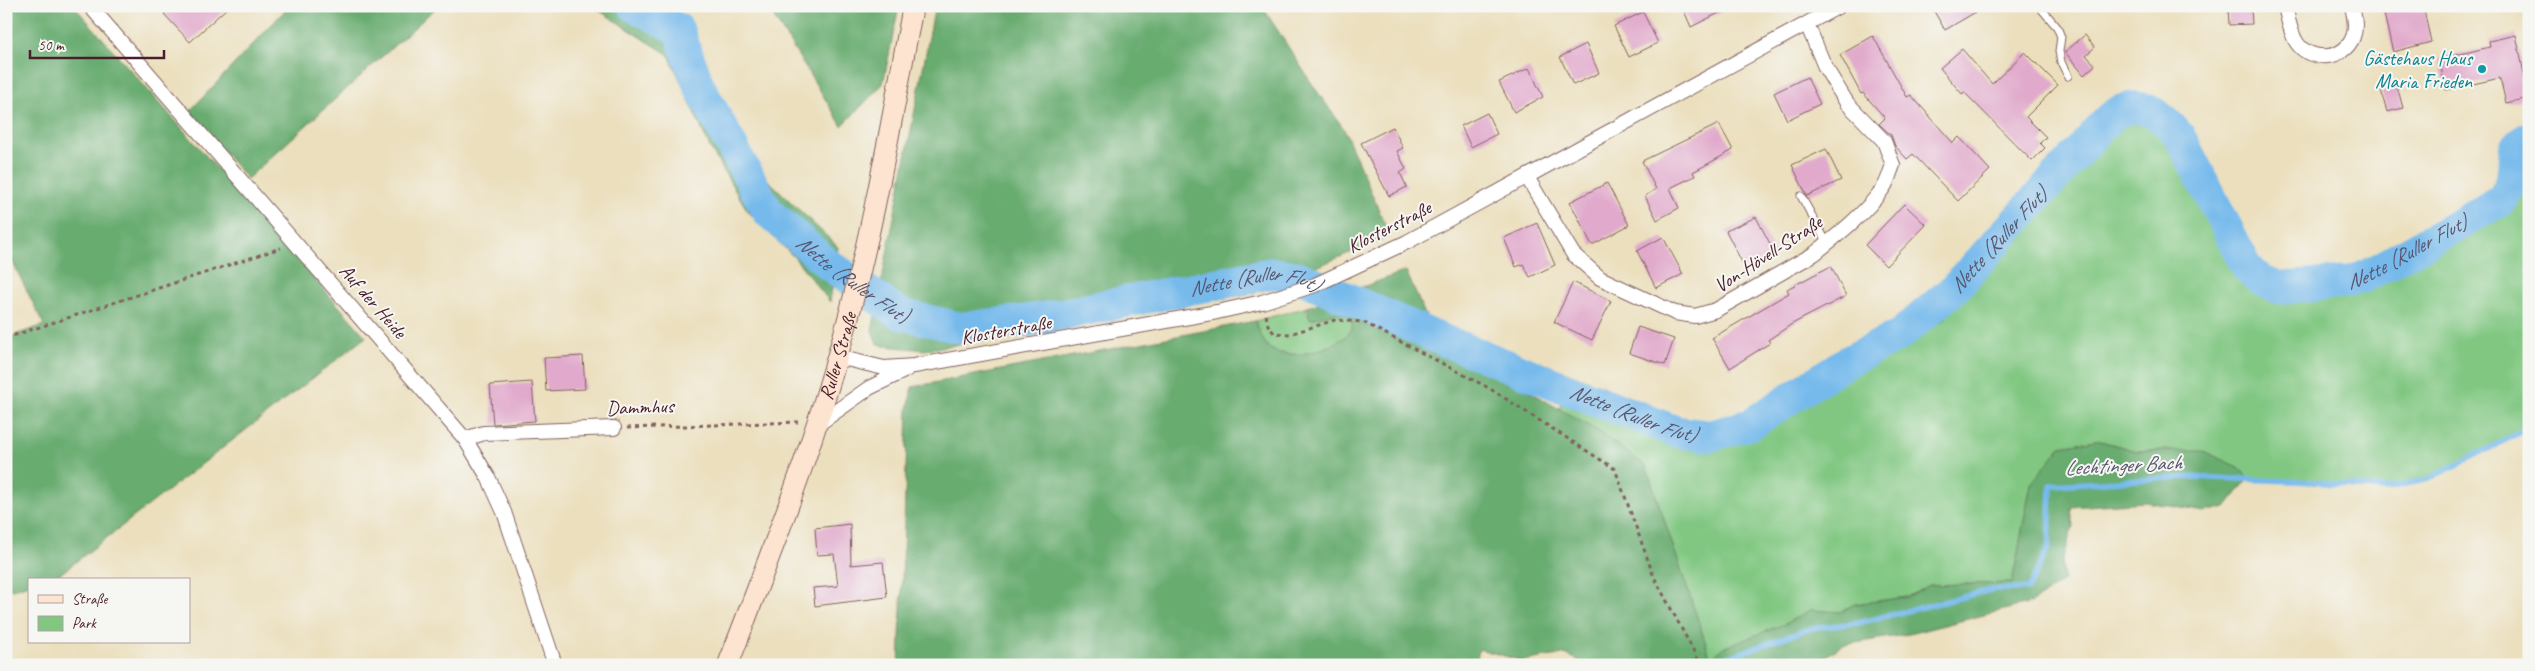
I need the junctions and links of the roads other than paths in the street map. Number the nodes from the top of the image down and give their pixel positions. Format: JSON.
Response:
{"nodes":[{"id":1,"x":90,"y":6,"type":"edge"},
{"id":2,"x":913,"y":6,"type":"edge"},
{"id":3,"x":1839,"y":6,"type":"edge"},
{"id":4,"x":2039,"y":6,"type":"edge"},
{"id":5,"x":2285,"y":6,"type":"edge"},
{"id":6,"x":2352,"y":6,"type":"edge"},
{"id":7,"x":1807,"y":24,"type":"junction"},
{"id":8,"x":2068,"y":76,"type":"dead end"},
{"id":9,"x":1527,"y":177,"type":"junction"},
{"id":10,"x":1801,"y":196,"type":"dead end"},
{"id":11,"x":1827,"y":243,"type":"junction"},
{"id":12,"x":838,"y":357,"type":"junction"},
{"id":13,"x":914,"y":366,"type":"junction"},
{"id":14,"x":817,"y":425,"type":"junction"},
{"id":15,"x":614,"y":428,"type":"road end"},
{"id":16,"x":465,"y":439,"type":"junction"},
{"id":17,"x":554,"y":665,"type":"edge"},
{"id":18,"x":728,"y":665,"type":"edge"}],
"edges":[{"from":1,"to":16,"type":"street","name":"Auf der Heide"},
{"from":2,"to":12,"type":"main road","name":"Ruller Straße"},
{"from":3,"to":7,"type":"street","name":"Klosterstraße"},
{"from":4,"to":8,"type":"lane"},
{"from":5,"to":6,"type":"street"},
{"from":7,"to":9,"type":"street","name":"Klosterstraße"},
{"from":7,"to":11,"type":"street","name":"Von-Hövell-Straße"},
{"from":9,"to":11,"type":"street","name":"Von-Hövell-Straße"},
{"from":9,"to":13,"type":"street","name":"Klosterstraße"},
{"from":10,"to":11,"type":"lane"},
{"from":12,"to":13,"type":"street","name":"Klosterstraße"},
{"from":12,"to":14,"type":"main road","name":"Ruller Straße"},
{"from":13,"to":14,"type":"street","name":"Klosterstraße"},
{"from":14,"to":18,"type":"main road","name":"Ruller Straße"},
{"from":15,"to":16,"type":"street","name":"Dammhus"},
{"from":16,"to":17,"type":"street","name":"Auf der Heide"}]}
